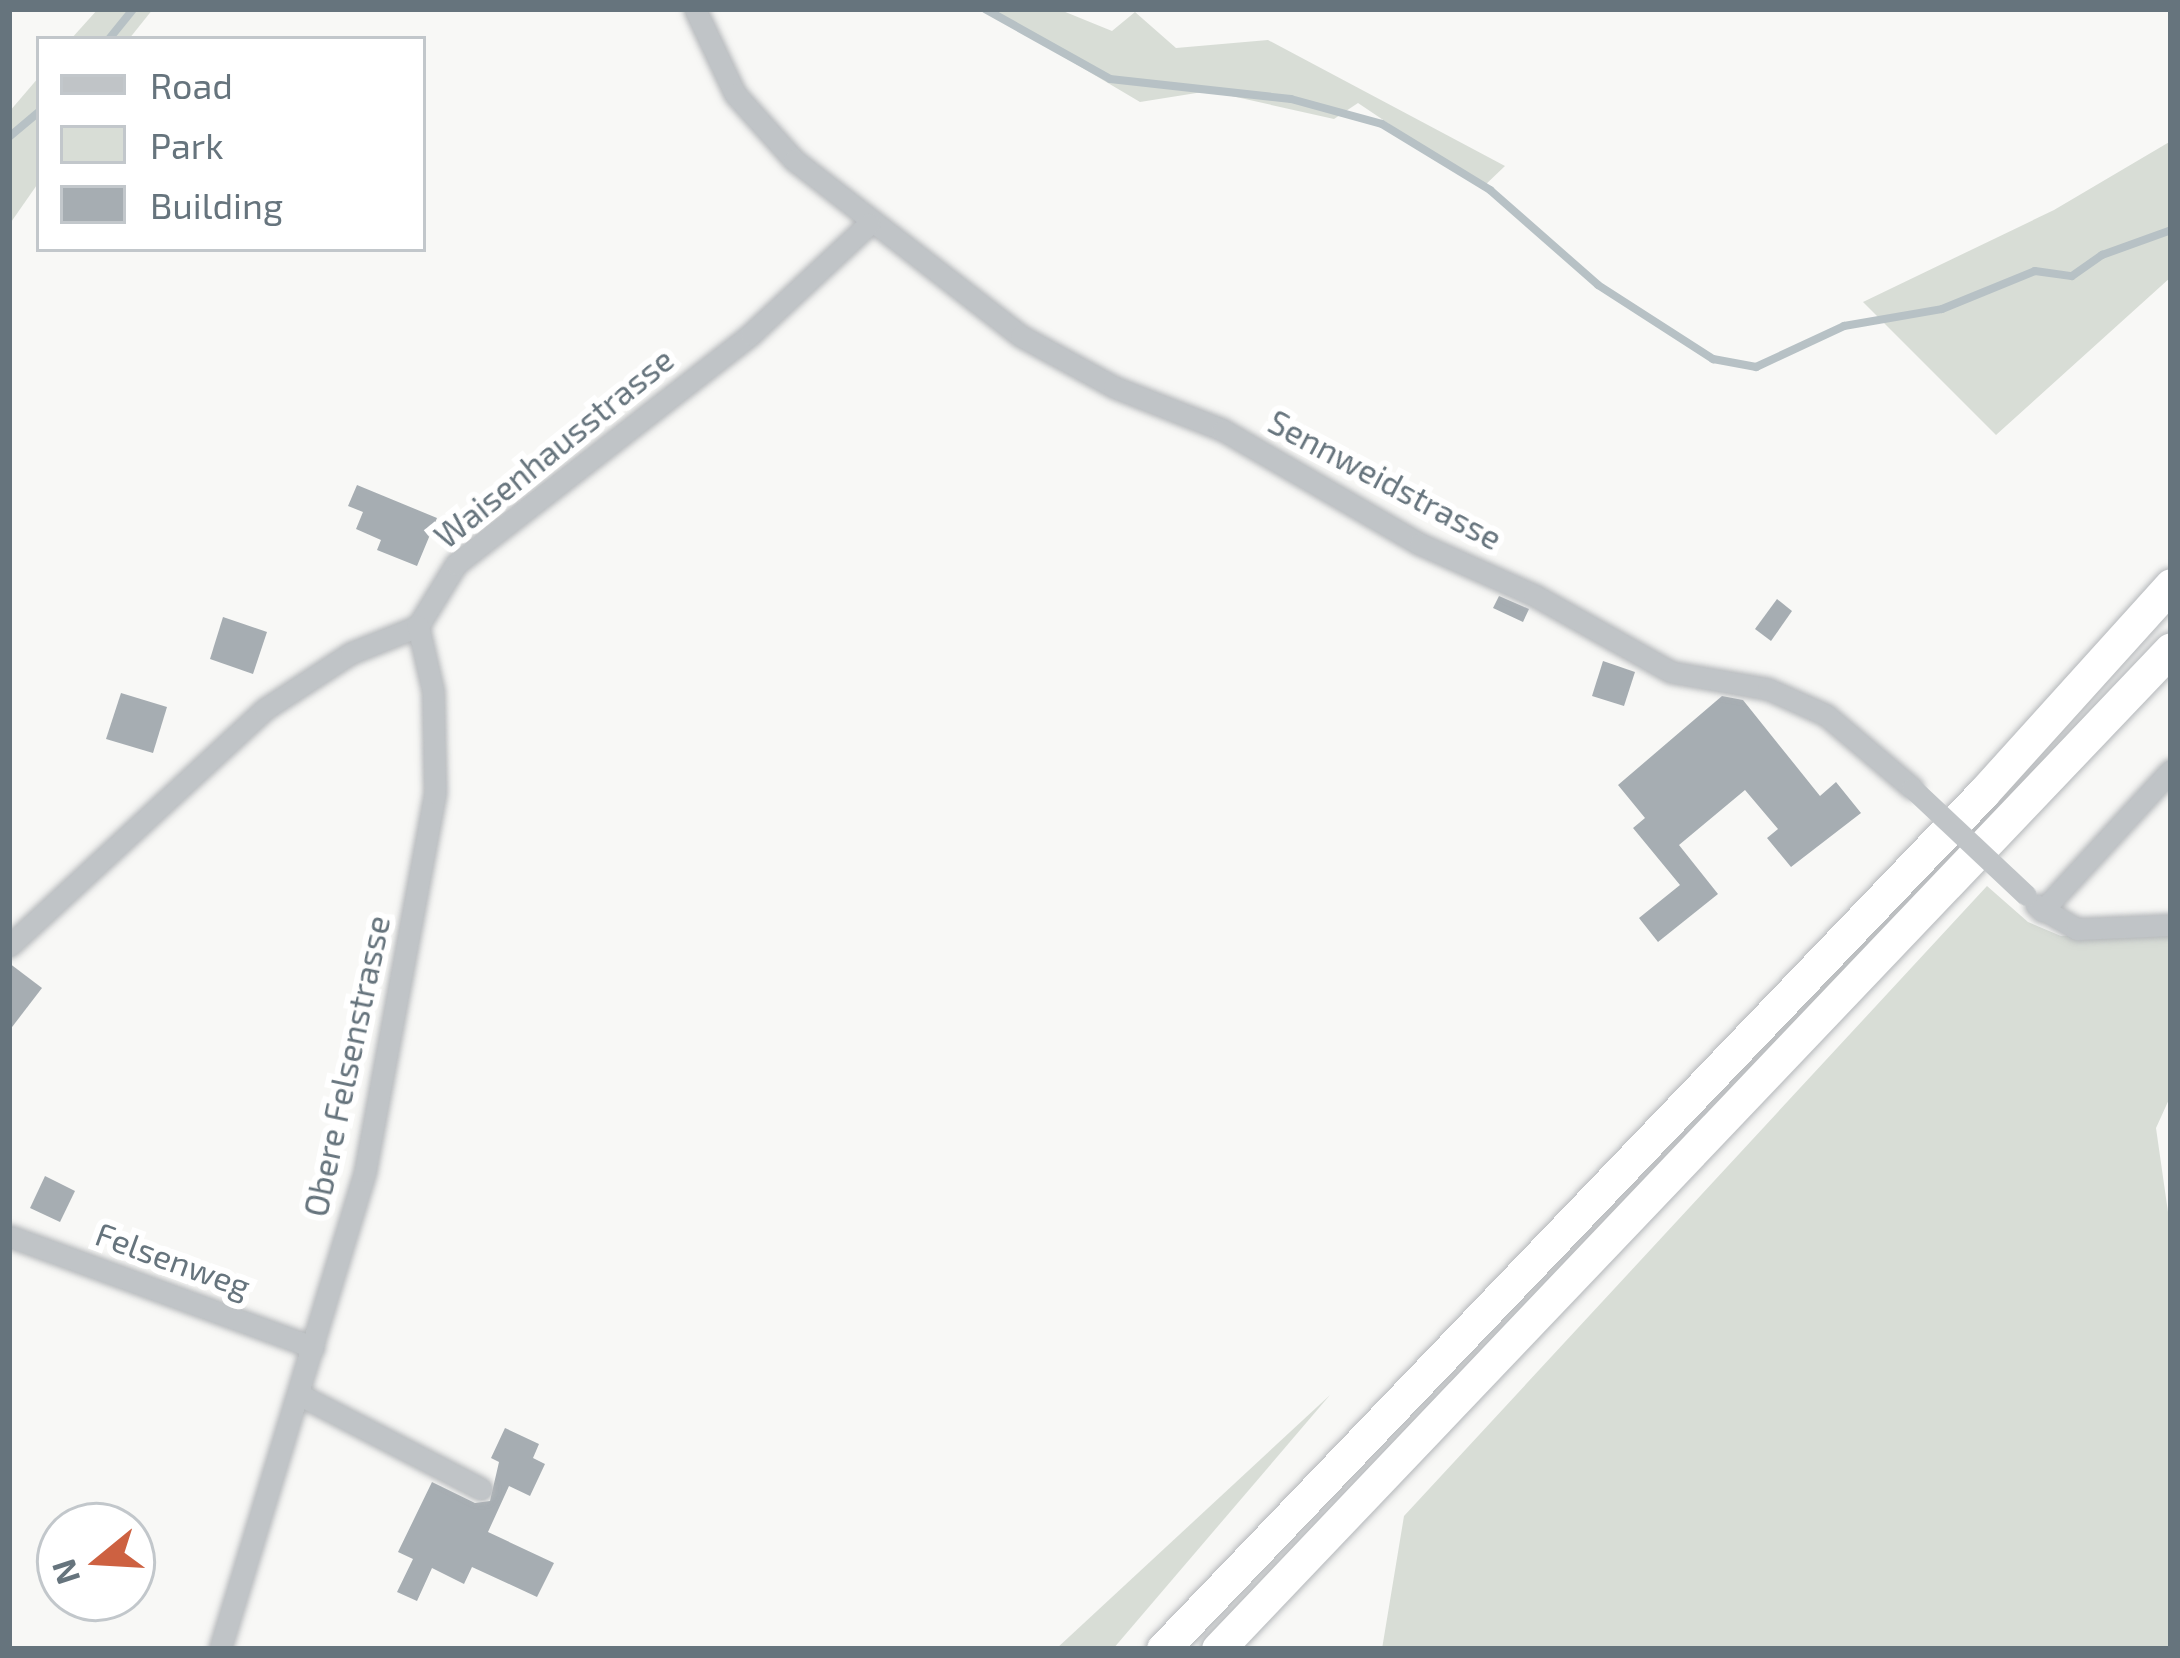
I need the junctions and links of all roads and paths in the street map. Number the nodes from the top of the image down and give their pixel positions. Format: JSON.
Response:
{"nodes":[{"id":1,"x":695,"y":9,"type":"edge"},
{"id":2,"x":868,"y":224,"type":"junction"},
{"id":3,"x":2171,"y":585,"type":"edge"},
{"id":4,"x":418,"y":626,"type":"junction"},
{"id":5,"x":2171,"y":649,"type":"edge"},
{"id":6,"x":2171,"y":770,"type":"edge"},
{"id":7,"x":2034,"y":903,"type":"junction"},
{"id":8,"x":2171,"y":925,"type":"edge"},
{"id":9,"x":9,"y":946,"type":"edge"},
{"id":10,"x":9,"y":1236,"type":"edge"},
{"id":11,"x":314,"y":1347,"type":"junction"},
{"id":12,"x":298,"y":1394,"type":"junction"},
{"id":13,"x":481,"y":1489,"type":"dead end"},
{"id":14,"x":1258,"y":1604,"type":"junction"},
{"id":15,"x":220,"y":1649,"type":"edge"},
{"id":16,"x":1163,"y":1649,"type":"edge"},
{"id":17,"x":1218,"y":1649,"type":"edge"},
{"id":18,"x":1236,"y":1649,"type":"edge"}],
"edges":[{"from":1,"to":2,"type":"street","name":"Sennweidstrasse"},
{"from":2,"to":4,"type":"street","name":"Waisenhausstrasse"},
{"from":2,"to":7,"type":"street","name":"Sennweidstrasse","bridge":true},
{"from":3,"to":16,"type":"highway"},
{"from":4,"to":9,"type":"street"},
{"from":4,"to":11,"type":"street","name":"Obere Felsenstrasse"},
{"from":5,"to":14,"type":"highway"},
{"from":6,"to":7,"type":"street"},
{"from":7,"to":8,"type":"street","name":"Sennweidstrasse"},
{"from":10,"to":11,"type":"street","name":"Felsenweg"},
{"from":11,"to":12,"type":"street","name":"Obere Felsenstrasse"},
{"from":12,"to":13,"type":"street"},
{"from":12,"to":15,"type":"street","name":"Obere Felsenstrasse"},
{"from":14,"to":17,"type":"highway"},
{"from":14,"to":18,"type":"highway"}]}
